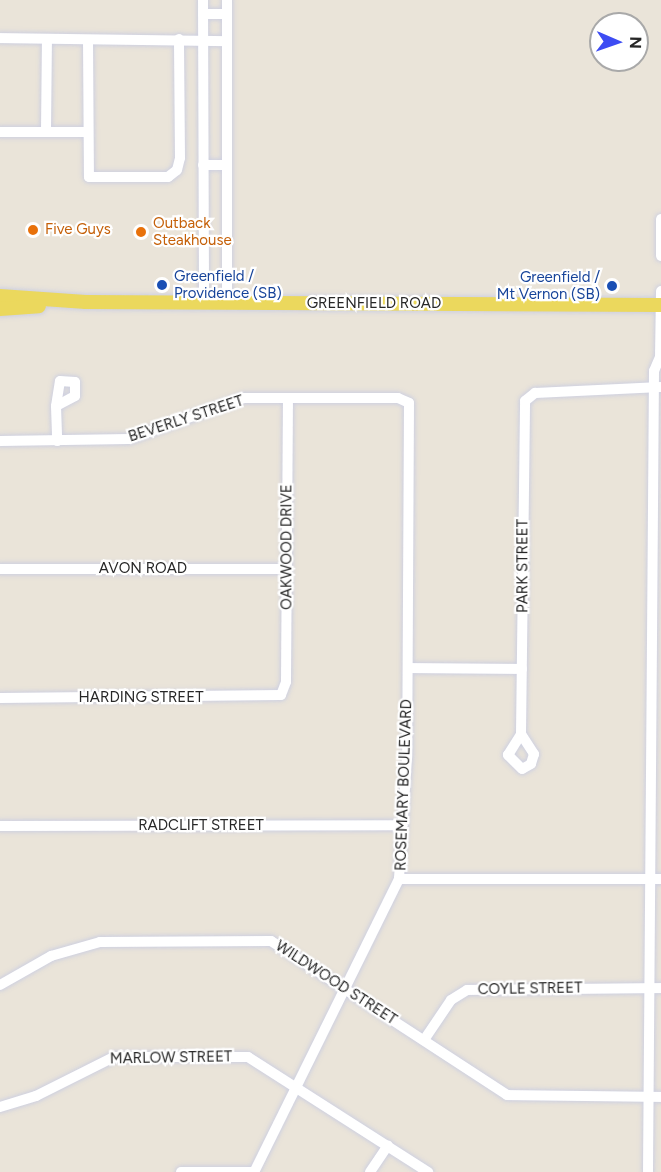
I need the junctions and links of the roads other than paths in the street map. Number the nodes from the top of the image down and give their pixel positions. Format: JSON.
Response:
{"nodes":[{"id":1,"x":203,"y":0,"type":"edge"},
{"id":2,"x":227,"y":0,"type":"edge"},
{"id":3,"x":203,"y":14,"type":"junction"},
{"id":4,"x":227,"y":14,"type":"junction"},
{"id":5,"x":0,"y":38,"type":"edge"},
{"id":6,"x":47,"y":39,"type":"junction"},
{"id":7,"x":179,"y":39,"type":"junction"},
{"id":8,"x":88,"y":40,"type":"junction"},
{"id":9,"x":203,"y":41,"type":"junction"},
{"id":10,"x":227,"y":41,"type":"junction"},
{"id":11,"x":46,"y":131,"type":"junction"},
{"id":12,"x":0,"y":132,"type":"edge"},
{"id":13,"x":88,"y":132,"type":"junction"},
{"id":14,"x":203,"y":165,"type":"junction"},
{"id":15,"x":227,"y":165,"type":"junction"},
{"id":16,"x":661,"y":219,"type":"edge"},
{"id":17,"x":661,"y":256,"type":"edge"},
{"id":18,"x":661,"y":291,"type":"edge"},
{"id":19,"x":0,"y":296,"type":"edge"},
{"id":20,"x":86,"y":302,"type":"junction"},
{"id":21,"x":204,"y":303,"type":"junction"},
{"id":22,"x":227,"y":303,"type":"junction"},
{"id":23,"x":661,"y":305,"type":"edge"},
{"id":24,"x":0,"y":309,"type":"edge"},
{"id":25,"x":660,"y":359,"type":"edge"},
{"id":26,"x":658,"y":387,"type":"edge"},
{"id":27,"x":288,"y":398,"type":"junction"},
{"id":28,"x":408,"y":400,"type":"joint"},
{"id":29,"x":56,"y":406,"type":"dead end"},
{"id":30,"x":0,"y":441,"type":"edge"},
{"id":31,"x":57,"y":441,"type":"junction"},
{"id":32,"x":0,"y":569,"type":"edge"},
{"id":33,"x":286,"y":569,"type":"junction"},
{"id":34,"x":657,"y":570,"type":"edge"},
{"id":35,"x":408,"y":668,"type":"junction"},
{"id":36,"x":522,"y":669,"type":"junction"},
{"id":37,"x":281,"y":695,"type":"joint"},
{"id":38,"x":0,"y":698,"type":"edge"},
{"id":39,"x":657,"y":720,"type":"edge"},
{"id":40,"x":521,"y":734,"type":"dead end"},
{"id":41,"x":401,"y":825,"type":"junction"},
{"id":42,"x":0,"y":826,"type":"edge"},
{"id":43,"x":399,"y":879,"type":"junction"},
{"id":44,"x":656,"y":879,"type":"edge"},
{"id":45,"x":0,"y":985,"type":"edge"},
{"id":46,"x":346,"y":988,"type":"junction"},
{"id":47,"x":656,"y":988,"type":"edge"},
{"id":48,"x":424,"y":1040,"type":"junction"},
{"id":49,"x":297,"y":1084,"type":"junction"},
{"id":50,"x":649,"y":1097,"type":"junction"},
{"id":51,"x":661,"y":1097,"type":"edge"},
{"id":52,"x":0,"y":1107,"type":"edge"},
{"id":53,"x":388,"y":1145,"type":"junction"},
{"id":54,"x":181,"y":1172,"type":"edge"},
{"id":55,"x":253,"y":1172,"type":"edge"},
{"id":56,"x":370,"y":1172,"type":"edge"},
{"id":57,"x":428,"y":1172,"type":"edge"},
{"id":58,"x":648,"y":1172,"type":"edge"}],
"edges":[{"from":1,"to":3,"type":"street"},
{"from":2,"to":4,"type":"street"},
{"from":3,"to":4,"type":"street"},
{"from":3,"to":9,"type":"street"},
{"from":4,"to":10,"type":"street"},
{"from":5,"to":6,"type":"street"},
{"from":6,"to":8,"type":"street"},
{"from":6,"to":11,"type":"street"},
{"from":7,"to":8,"type":"street"},
{"from":7,"to":9,"type":"street"},
{"from":7,"to":13,"type":"street"},
{"from":8,"to":13,"type":"street"},
{"from":9,"to":10,"type":"street"},
{"from":9,"to":14,"type":"street"},
{"from":10,"to":15,"type":"street"},
{"from":11,"to":12,"type":"street"},
{"from":11,"to":13,"type":"street"},
{"from":14,"to":15,"type":"street"},
{"from":14,"to":21,"type":"street"},
{"from":15,"to":22,"type":"street"},
{"from":16,"to":17,"type":"street"},
{"from":18,"to":23,"type":"street"},
{"from":19,"to":20,"type":"main road","name":"GREENFIELD ROAD"},
{"from":20,"to":21,"type":"main road","name":"GREENFIELD ROAD"},
{"from":20,"to":24,"type":"main road","name":"GREENFIELD ROAD"},
{"from":21,"to":22,"type":"main road","name":"GREENFIELD ROAD"},
{"from":22,"to":23,"type":"main road","name":"GREENFIELD ROAD"},
{"from":23,"to":25,"type":"street"},
{"from":25,"to":26,"type":"street"},
{"from":26,"to":34,"type":"street"},
{"from":26,"to":36,"type":"street","name":"PARK STREET"},
{"from":27,"to":28,"type":"street","name":"BEVERLY STREET"},
{"from":27,"to":31,"type":"street","name":"BEVERLY STREET"},
{"from":27,"to":33,"type":"street","name":"OAKWOOD DRIVE"},
{"from":28,"to":35,"type":"street","name":"ROSEMARY BOULEVARD"},
{"from":29,"to":31,"type":"street"},
{"from":30,"to":31,"type":"street","name":"BEVERLY STREET"},
{"from":32,"to":33,"type":"street","name":"AVON ROAD"},
{"from":33,"to":37,"type":"street","name":"OAKWOOD DRIVE"},
{"from":34,"to":39,"type":"street"},
{"from":35,"to":36,"type":"street"},
{"from":35,"to":41,"type":"street","name":"ROSEMARY BOULEVARD"},
{"from":36,"to":40,"type":"street","name":"PARK STREET"},
{"from":37,"to":38,"type":"street","name":"HARDING STREET"},
{"from":39,"to":44,"type":"street"},
{"from":41,"to":42,"type":"street","name":"RADCLIFT STREET"},
{"from":41,"to":43,"type":"street","name":"ROSEMARY BOULEVARD"},
{"from":43,"to":44,"type":"street"},
{"from":43,"to":46,"type":"street","name":"ROSEMARY BOULEVARD"},
{"from":44,"to":47,"type":"street"},
{"from":45,"to":46,"type":"street","name":"WILDWOOD STREET"},
{"from":46,"to":48,"type":"street","name":"WILDWOOD STREET"},
{"from":46,"to":49,"type":"street","name":"ROSEMARY BOULEVARD"},
{"from":47,"to":48,"type":"street","name":"COYLE STREET"},
{"from":47,"to":50,"type":"street"},
{"from":48,"to":50,"type":"street","name":"WILDWOOD STREET"},
{"from":49,"to":52,"type":"street","name":"MARLOW STREET"},
{"from":49,"to":53,"type":"street","name":"MARLOW STREET"},
{"from":49,"to":55,"type":"street","name":"ROSEMARY BOULEVARD"},
{"from":50,"to":51,"type":"street","name":"WILDWOOD STREET"},
{"from":50,"to":58,"type":"street"},
{"from":53,"to":56,"type":"street"},
{"from":53,"to":57,"type":"street","name":"MARLOW STREET"},
{"from":54,"to":55,"type":"street"}]}
